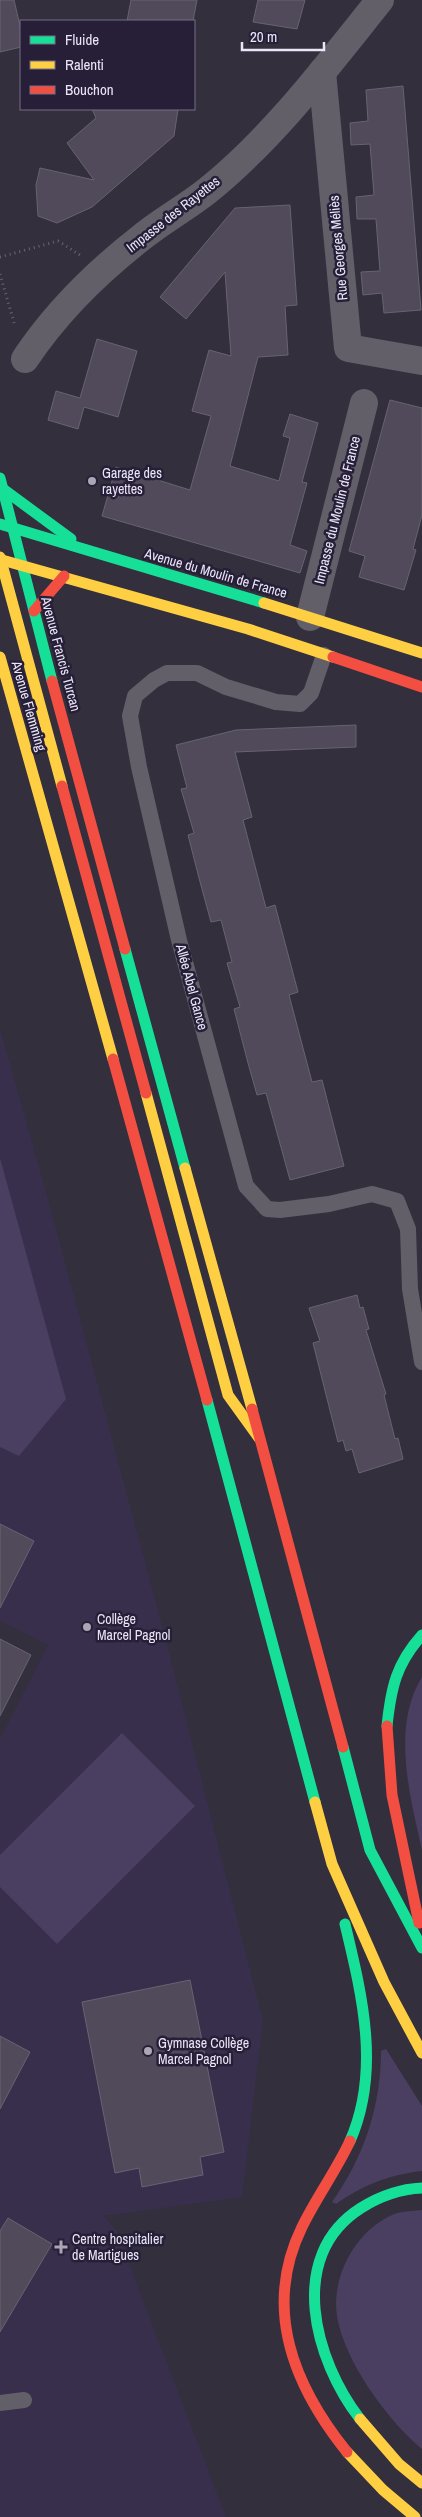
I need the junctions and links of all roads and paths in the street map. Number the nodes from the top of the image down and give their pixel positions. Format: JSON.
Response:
{"nodes":[{"id":1,"x":380,"y":0,"type":"edge"},
{"id":2,"x":322,"y":72,"type":"junction"},
{"id":3,"x":0,"y":257,"type":"edge"},
{"id":4,"x":0,"y":274,"type":"edge"},
{"id":5,"x":98,"y":274,"type":"junction"},
{"id":6,"x":21,"y":346,"type":"joint"},
{"id":7,"x":422,"y":361,"type":"edge"},
{"id":8,"x":364,"y":403,"type":"dead end"},
{"id":9,"x":1,"y":483,"type":"edge"},
{"id":10,"x":0,"y":524,"type":"edge"},
{"id":11,"x":13,"y":528,"type":"junction"},
{"id":12,"x":86,"y":551,"type":"junction"},
{"id":13,"x":0,"y":558,"type":"edge"},
{"id":14,"x":22,"y":565,"type":"junction"},
{"id":15,"x":64,"y":576,"type":"junction"},
{"id":16,"x":34,"y":611,"type":"junction"},
{"id":17,"x":310,"y":617,"type":"junction"},
{"id":18,"x":324,"y":654,"type":"junction"},
{"id":19,"x":422,"y":654,"type":"edge"},
{"id":20,"x":0,"y":657,"type":"edge"},
{"id":21,"x":422,"y":687,"type":"edge"},
{"id":22,"x":0,"y":696,"type":"edge"},
{"id":23,"x":22,"y":735,"type":"junction"},
{"id":24,"x":422,"y":1362,"type":"edge"},
{"id":25,"x":262,"y":1442,"type":"junction"},
{"id":26,"x":422,"y":1635,"type":"edge"},
{"id":27,"x":332,"y":1864,"type":"junction"},
{"id":28,"x":422,"y":1936,"type":"edge"},
{"id":29,"x":422,"y":1948,"type":"edge"},
{"id":30,"x":422,"y":2053,"type":"edge"},
{"id":31,"x":422,"y":2188,"type":"edge"},
{"id":32,"x":24,"y":2400,"type":"dead end"},
{"id":33,"x":0,"y":2402,"type":"edge"},
{"id":34,"x":422,"y":2483,"type":"edge"},
{"id":35,"x":416,"y":2517,"type":"edge"}],
"edges":[{"from":1,"to":2,"type":"street","name":"Impasse des Rayettes"},
{"from":2,"to":5,"type":"street","name":"Impasse des Rayettes"},
{"from":2,"to":7,"type":"street","name":"Rue Georges Méliès"},
{"from":3,"to":5,"type":"path"},
{"from":4,"to":6,"type":"path"},
{"from":5,"to":6,"type":"street","name":"Impasse des Rayettes"},
{"from":8,"to":17,"type":"street","name":"Impasse du Moulin de France"},
{"from":9,"to":11,"type":"main road","name":"Avenue Francis Turcan"},
{"from":9,"to":12,"type":"main road"},
{"from":10,"to":11,"type":"main road","name":"Avenue du Moulin de France"},
{"from":11,"to":12,"type":"main road","name":"Avenue du Moulin de France"},
{"from":11,"to":14,"type":"main road","name":"Avenue Francis Turcan"},
{"from":12,"to":17,"type":"main road","name":"Avenue du Moulin de France"},
{"from":13,"to":14,"type":"main road"},
{"from":13,"to":25,"type":"main road"},
{"from":14,"to":15,"type":"main road"},
{"from":14,"to":16,"type":"main road","name":"Avenue Francis Turcan"},
{"from":15,"to":16,"type":"main road"},
{"from":15,"to":18,"type":"main road"},
{"from":16,"to":25,"type":"main road","name":"Avenue Francis Turcan"},
{"from":17,"to":19,"type":"main road","name":"Avenue du Moulin de France"},
{"from":18,"to":21,"type":"main road"},
{"from":18,"to":24,"type":"lane","name":"Allée Abel Gance"},
{"from":20,"to":23,"type":"main road","name":"Avenue Flemming"},
{"from":22,"to":23,"type":"main road"},
{"from":23,"to":27,"type":"main road","name":"Avenue Flemming"},
{"from":25,"to":29,"type":"main road","name":"Avenue Francis Turcan"},
{"from":26,"to":28,"type":"main road"},
{"from":27,"to":30,"type":"main road"},
{"from":27,"to":35,"type":"main road"},
{"from":31,"to":34,"type":"main road"},
{"from":32,"to":33,"type":"lane"}]}
